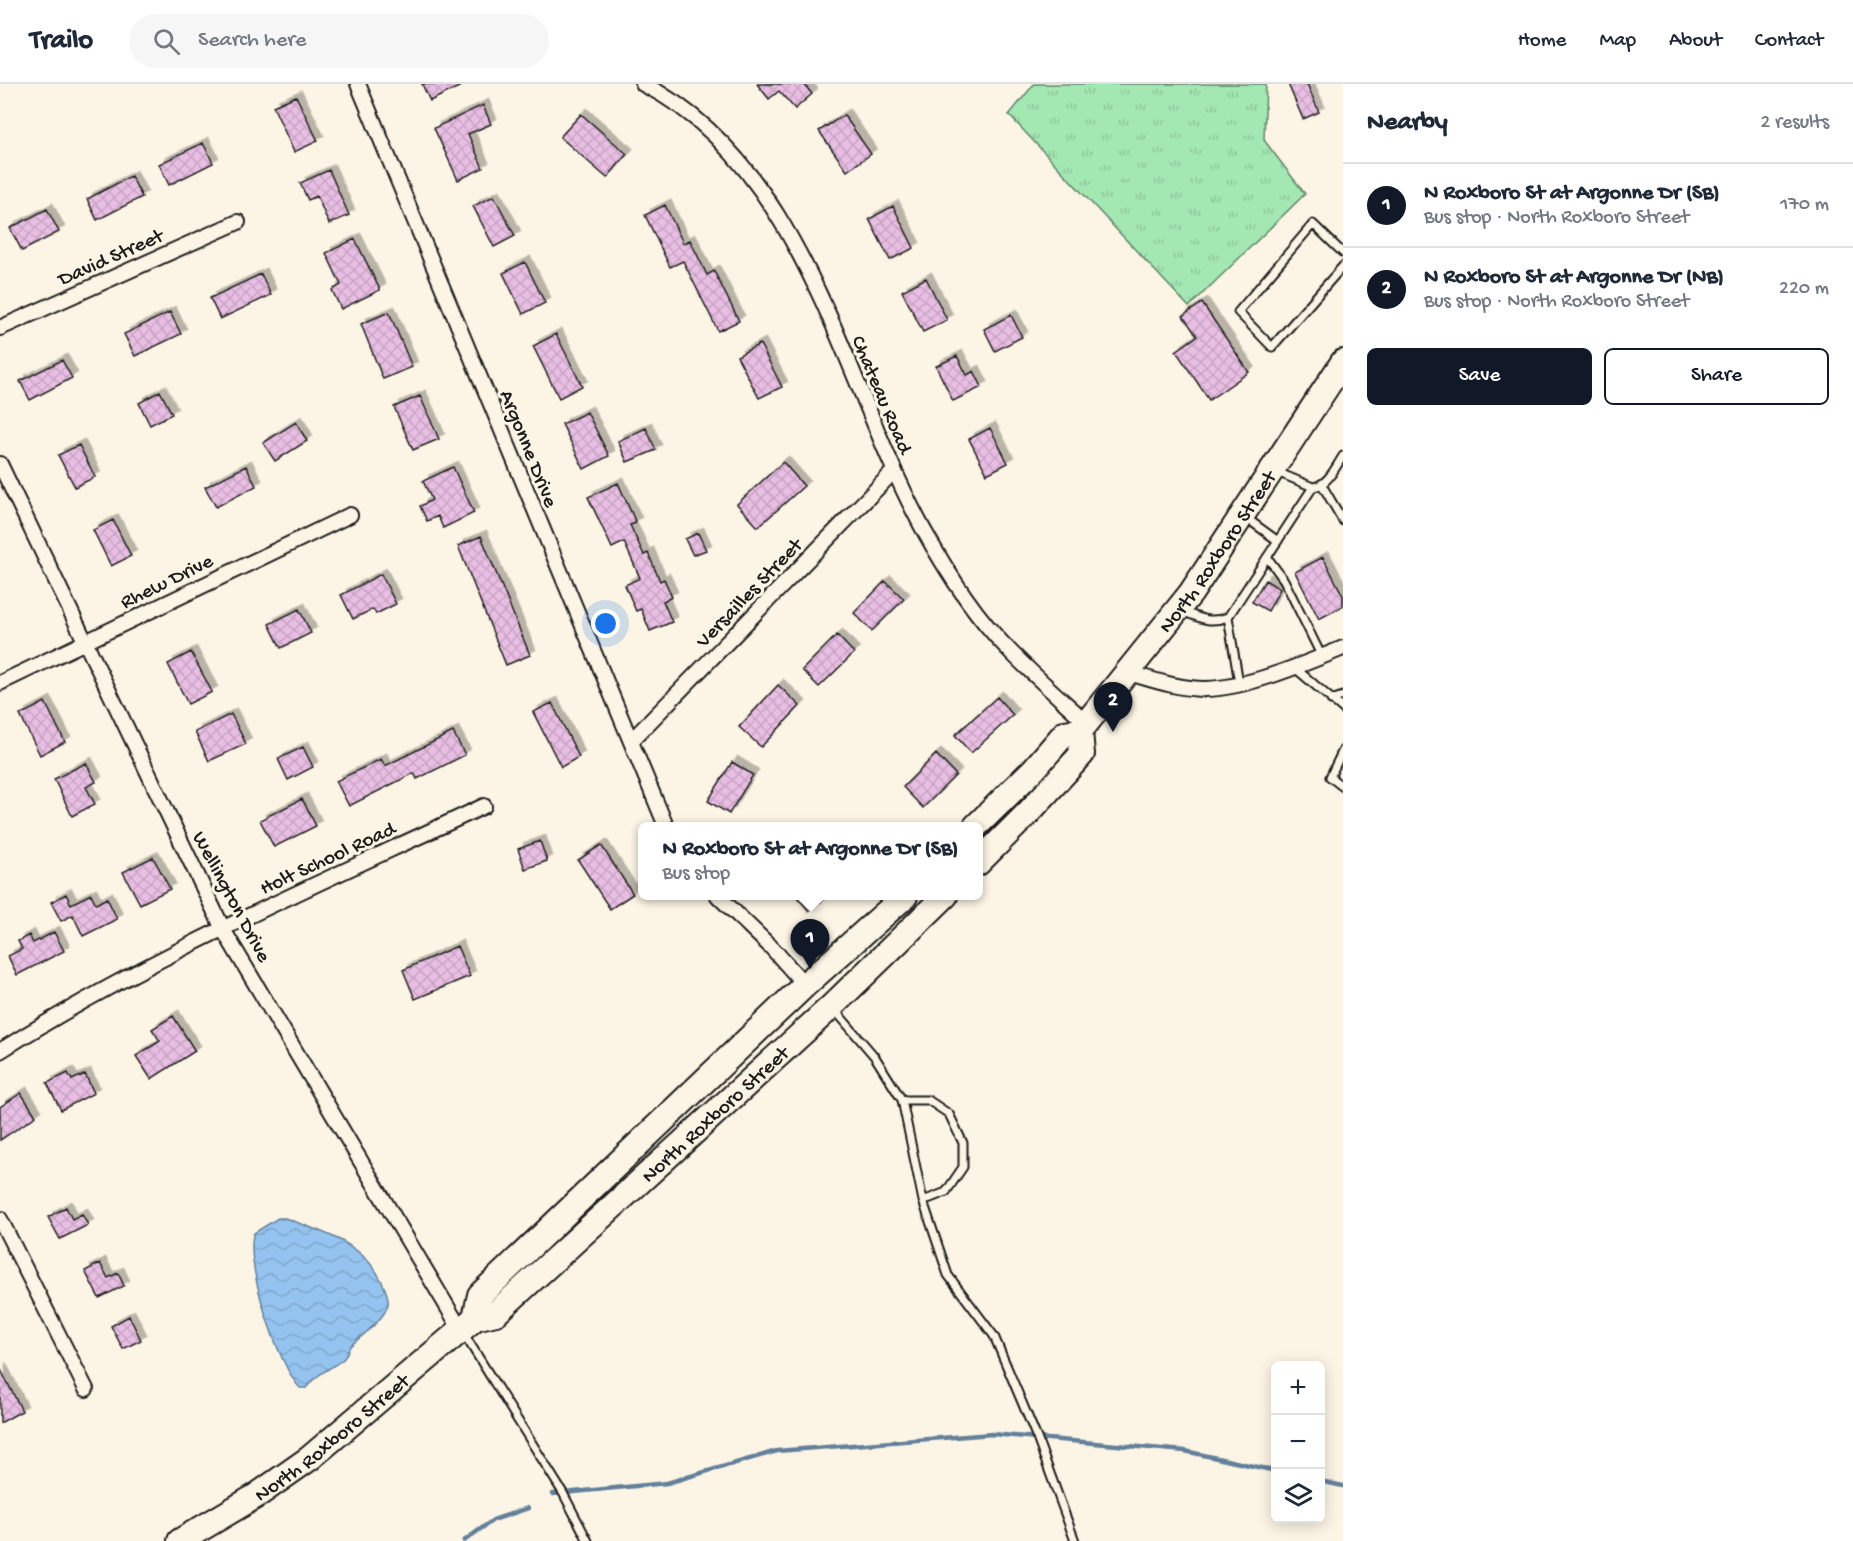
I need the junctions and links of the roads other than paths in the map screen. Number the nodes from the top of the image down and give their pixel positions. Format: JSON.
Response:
{"nodes":[{"id":1,"x":358,"y":84,"type":"edge"},
{"id":2,"x":643,"y":84,"type":"edge"},
{"id":3,"x":238,"y":222,"type":"dead end"},
{"id":4,"x":1343,"y":253,"type":"edge"},
{"id":5,"x":1343,"y":266,"type":"edge"},
{"id":6,"x":0,"y":328,"type":"edge"},
{"id":7,"x":1343,"y":362,"type":"edge"},
{"id":8,"x":1343,"y":456,"type":"edge"},
{"id":9,"x":0,"y":464,"type":"edge"},
{"id":10,"x":894,"y":471,"type":"junction"},
{"id":11,"x":1273,"y":471,"type":"junction"},
{"id":12,"x":1322,"y":485,"type":"junction"},
{"id":13,"x":1313,"y":487,"type":"junction"},
{"id":14,"x":350,"y":515,"type":"dead end"},
{"id":15,"x":1243,"y":515,"type":"junction"},
{"id":16,"x":1343,"y":521,"type":"edge"},
{"id":17,"x":1278,"y":541,"type":"junction"},
{"id":18,"x":1267,"y":557,"type":"junction"},
{"id":19,"x":1178,"y":610,"type":"junction"},
{"id":20,"x":1227,"y":617,"type":"junction"},
{"id":21,"x":85,"y":643,"type":"junction"},
{"id":22,"x":1343,"y":648,"type":"edge"},
{"id":23,"x":1322,"y":657,"type":"junction"},
{"id":24,"x":1293,"y":666,"type":"junction"},
{"id":25,"x":1129,"y":673,"type":"junction"},
{"id":26,"x":0,"y":683,"type":"edge"},
{"id":27,"x":1239,"y":683,"type":"junction"},
{"id":28,"x":1343,"y":696,"type":"edge"},
{"id":29,"x":1331,"y":700,"type":"junction"},
{"id":30,"x":1343,"y":709,"type":"edge"},
{"id":31,"x":1084,"y":727,"type":"junction"},
{"id":32,"x":631,"y":741,"type":"junction"},
{"id":33,"x":1343,"y":750,"type":"edge"},
{"id":34,"x":1343,"y":788,"type":"edge"},
{"id":35,"x":484,"y":806,"type":"dead end"},
{"id":36,"x":664,"y":822,"type":"edge"},
{"id":37,"x":980,"y":822,"type":"edge"},
{"id":38,"x":983,"y":858,"type":"edge"},
{"id":39,"x":722,"y":900,"type":"edge"},
{"id":40,"x":901,"y":900,"type":"edge"},
{"id":41,"x":910,"y":900,"type":"edge"},
{"id":42,"x":941,"y":900,"type":"edge"},
{"id":43,"x":224,"y":931,"type":"junction"},
{"id":44,"x":805,"y":985,"type":"junction"},
{"id":45,"x":832,"y":1006,"type":"junction"},
{"id":46,"x":0,"y":1051,"type":"edge"},
{"id":47,"x":902,"y":1100,"type":"junction"},
{"id":48,"x":717,"y":1109,"type":"junction"},
{"id":49,"x":923,"y":1201,"type":"junction"},
{"id":50,"x":0,"y":1219,"type":"edge"},
{"id":51,"x":468,"y":1324,"type":"junction"},
{"id":52,"x":86,"y":1389,"type":"dead end"},
{"id":53,"x":182,"y":1540,"type":"edge"},
{"id":54,"x":588,"y":1541,"type":"edge"},
{"id":55,"x":1075,"y":1541,"type":"edge"}],
"edges":[{"from":1,"to":32,"type":"street","name":"Argonne Drive"},
{"from":2,"to":10,"type":"street","name":"Chateau Road"},
{"from":3,"to":6,"type":"street","name":"David Street"},
{"from":4,"to":5,"type":"lane"},
{"from":7,"to":11,"type":"highway","name":"North Roxboro Street"},
{"from":8,"to":12,"type":"lane"},
{"from":9,"to":21,"type":"street","name":"Wellington Drive"},
{"from":10,"to":31,"type":"street","name":"Chateau Road"},
{"from":10,"to":32,"type":"street","name":"Versailles Street"},
{"from":11,"to":13,"type":"lane"},
{"from":11,"to":15,"type":"highway","name":"North Roxboro Street"},
{"from":12,"to":13,"type":"lane"},
{"from":12,"to":16,"type":"lane"},
{"from":13,"to":17,"type":"lane"},
{"from":14,"to":21,"type":"street","name":"Rhew Drive"},
{"from":15,"to":17,"type":"lane"},
{"from":15,"to":19,"type":"highway","name":"North Roxboro Street"},
{"from":17,"to":18,"type":"lane"},
{"from":18,"to":20,"type":"lane"},
{"from":18,"to":23,"type":"lane"},
{"from":19,"to":20,"type":"lane"},
{"from":19,"to":25,"type":"highway","name":"North Roxboro Street"},
{"from":20,"to":27,"type":"lane"},
{"from":21,"to":26,"type":"street","name":"Rhew Drive"},
{"from":21,"to":43,"type":"street","name":"Wellington Drive"},
{"from":22,"to":23,"type":"street"},
{"from":23,"to":24,"type":"street"},
{"from":24,"to":27,"type":"street"},
{"from":24,"to":29,"type":"lane"},
{"from":25,"to":27,"type":"street"},
{"from":25,"to":31,"type":"highway","name":"North Roxboro Street"},
{"from":28,"to":29,"type":"lane"},
{"from":29,"to":30,"type":"lane"},
{"from":31,"to":37,"type":"highway","name":"North Roxboro Street"},
{"from":31,"to":38,"type":"highway"},
{"from":32,"to":36,"type":"street","name":"Argonne Drive"},
{"from":33,"to":34,"type":"lane"},
{"from":35,"to":43,"type":"street","name":"Holt School Road"},
{"from":39,"to":44,"type":"street"},
{"from":40,"to":44,"type":"highway","name":"North Roxboro Street"},
{"from":41,"to":45,"type":"highway"},
{"from":42,"to":45,"type":"highway","name":"North Roxboro Street"},
{"from":43,"to":46,"type":"street","name":"Holt School Road"},
{"from":43,"to":51,"type":"street","name":"Wellington Drive"},
{"from":44,"to":48,"type":"highway"},
{"from":44,"to":51,"type":"highway","name":"North Roxboro Street"},
{"from":45,"to":47,"type":"lane"},
{"from":45,"to":48,"type":"highway","name":"North Roxboro Street"},
{"from":47,"to":49,"type":"lane"},
{"from":47,"to":49,"type":"lane"},
{"from":48,"to":51,"type":"highway","name":"North Roxboro Street"},
{"from":49,"to":55,"type":"lane"},
{"from":50,"to":52,"type":"street"},
{"from":51,"to":53,"type":"highway","name":"North Roxboro Street"},
{"from":51,"to":54,"type":"lane"}]}
